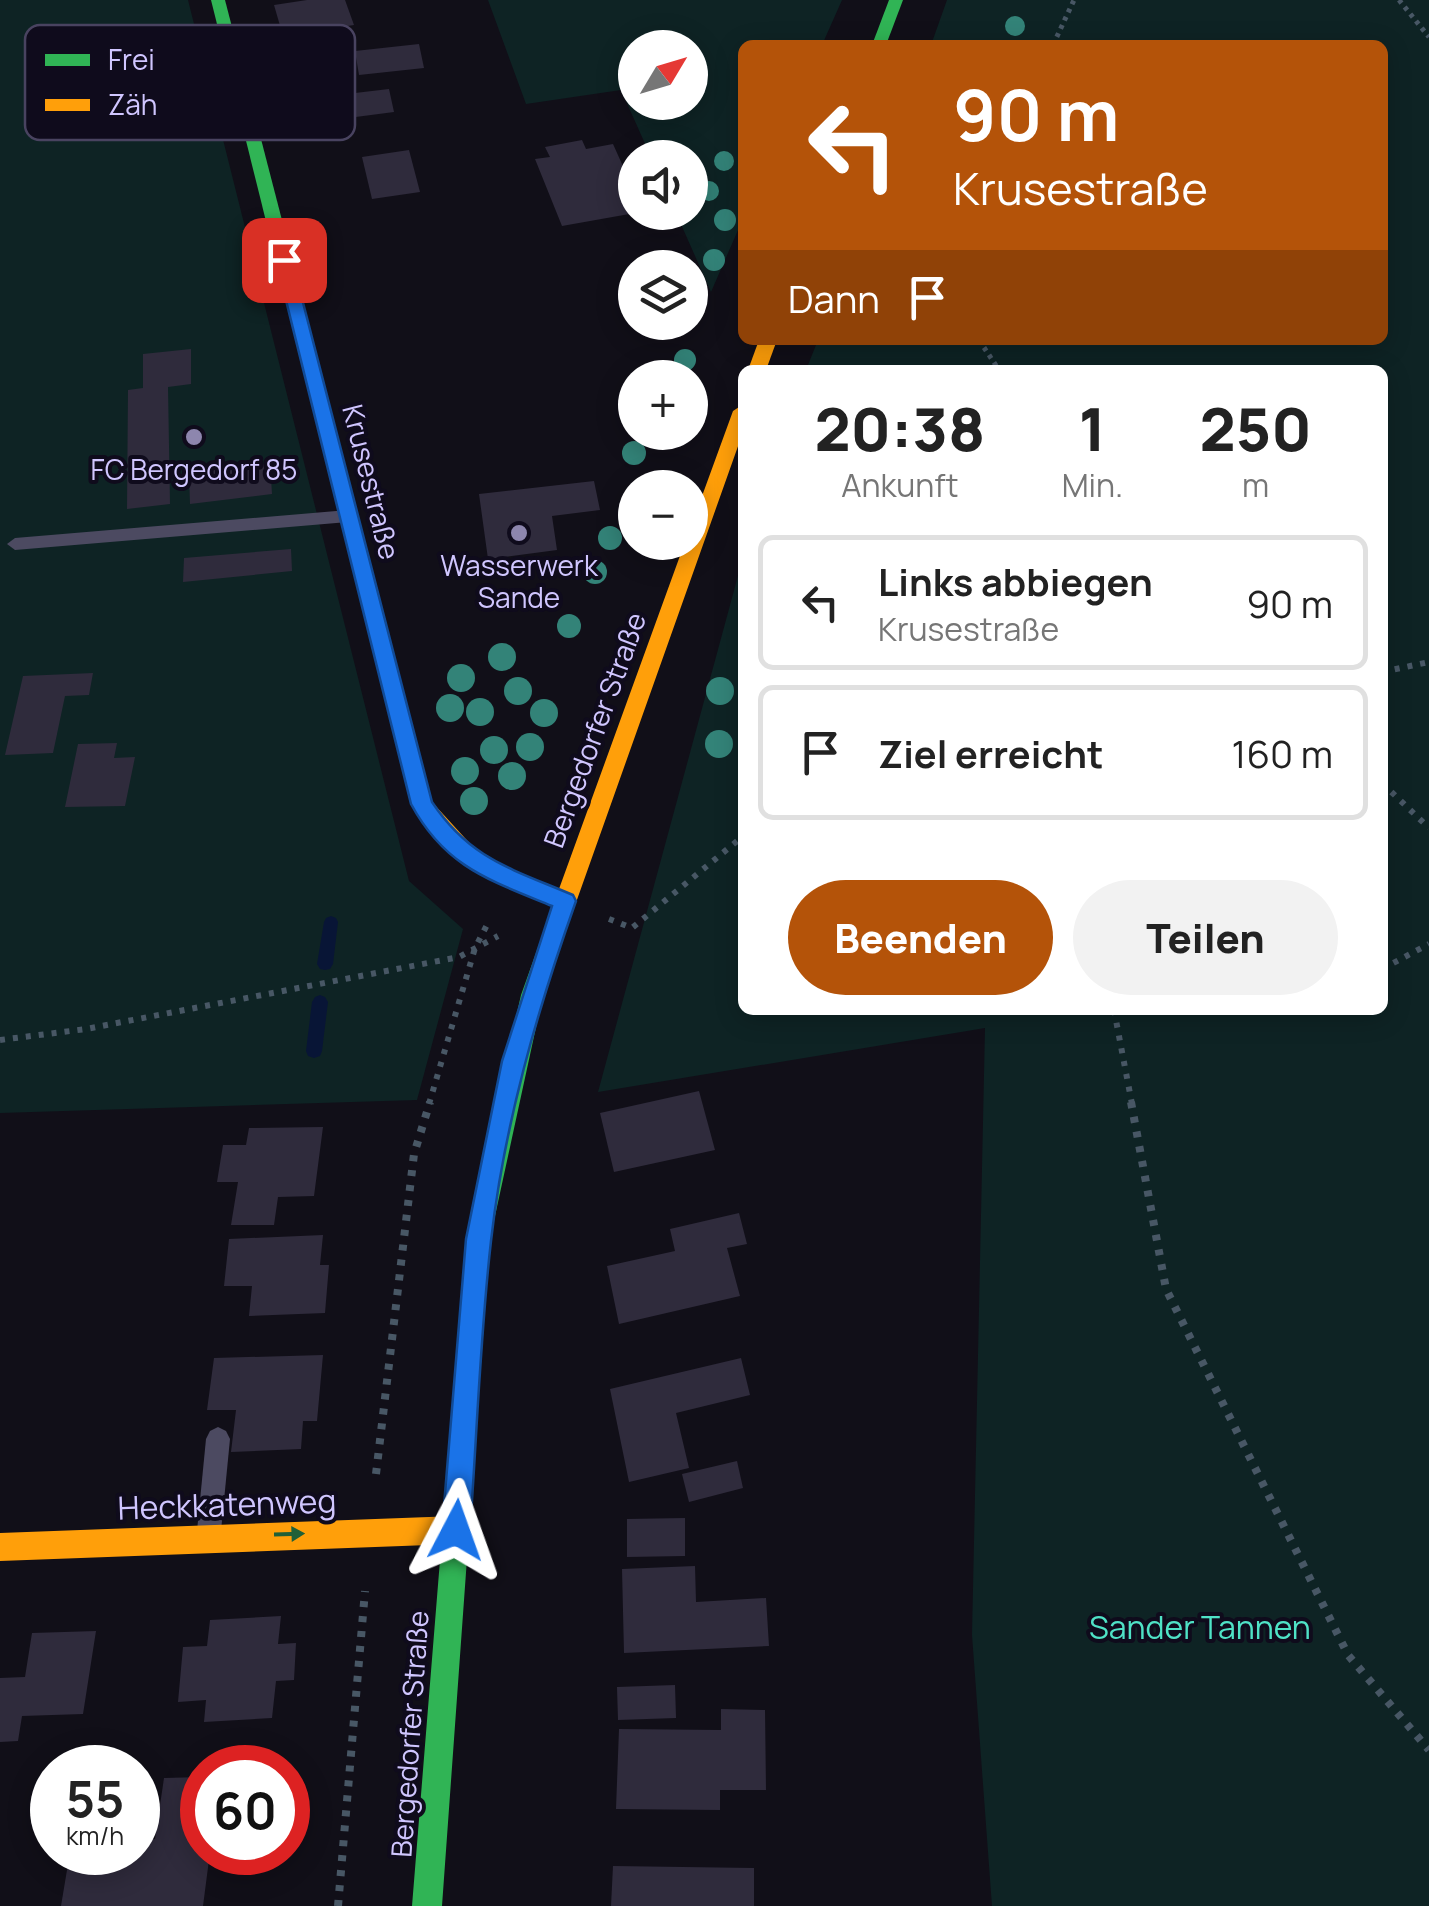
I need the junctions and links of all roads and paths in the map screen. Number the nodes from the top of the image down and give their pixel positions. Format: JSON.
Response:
{"nodes":[{"id":1,"x":218,"y":0,"type":"edge"},
{"id":2,"x":896,"y":0,"type":"edge"},
{"id":3,"x":1074,"y":0,"type":"edge"},
{"id":4,"x":1398,"y":0,"type":"edge"},
{"id":5,"x":224,"y":25,"type":"edge"},
{"id":6,"x":1429,"y":38,"type":"edge"},
{"id":7,"x":881,"y":40,"type":"edge"},
{"id":8,"x":1055,"y":40,"type":"edge"},
{"id":9,"x":253,"y":140,"type":"edge"},
{"id":10,"x":738,"y":422,"type":"edge"},
{"id":11,"x":348,"y":516,"type":"junction"},
{"id":12,"x":15,"y":544,"type":"dead end"},
{"id":13,"x":1429,"y":662,"type":"edge"},
{"id":14,"x":1388,"y":671,"type":"edge"},
{"id":15,"x":1388,"y":790,"type":"edge"},
{"id":16,"x":1429,"y":828,"type":"edge"},
{"id":17,"x":738,"y":840,"type":"edge"},
{"id":18,"x":565,"y":901,"type":"junction"},
{"id":19,"x":1429,"y":944,"type":"edge"},
{"id":20,"x":1388,"y":966,"type":"edge"},
{"id":21,"x":1115,"y":1015,"type":"edge"},
{"id":22,"x":0,"y":1040,"type":"edge"},
{"id":23,"x":218,"y":1439,"type":"dead end"},
{"id":24,"x":456,"y":1530,"type":"junction"},
{"id":25,"x":370,"y":1532,"type":"junction"},
{"id":26,"x":208,"y":1537,"type":"junction"},
{"id":27,"x":0,"y":1547,"type":"edge"},
{"id":28,"x":1429,"y":1750,"type":"edge"},
{"id":29,"x":338,"y":1906,"type":"edge"},
{"id":30,"x":427,"y":1906,"type":"edge"}],
"edges":[{"from":1,"to":5,"type":"street","name":"Krusestraße"},
{"from":2,"to":7,"type":"street"},
{"from":3,"to":8,"type":"path"},
{"from":4,"to":6,"type":"path"},
{"from":9,"to":11,"type":"street","name":"Krusestraße"},
{"from":10,"to":18,"type":"street","name":"Bergedorfer Straße"},
{"from":11,"to":12,"type":"lane"},
{"from":11,"to":18,"type":"street","name":"Krusestraße"},
{"from":13,"to":14,"type":"path"},
{"from":15,"to":16,"type":"path"},
{"from":17,"to":18,"type":"path"},
{"from":18,"to":24,"type":"street","name":"Bergedorfer Straße"},
{"from":19,"to":20,"type":"path"},
{"from":21,"to":28,"type":"path"},
{"from":22,"to":25,"type":"path"},
{"from":23,"to":26,"type":"lane"},
{"from":24,"to":25,"type":"street","name":"Heckkatenweg"},
{"from":24,"to":30,"type":"street","name":"Bergedorfer Straße"},
{"from":26,"to":25,"type":"street","name":"Heckkatenweg","one_way":true},
{"from":25,"to":29,"type":"path"},
{"from":26,"to":27,"type":"street","name":"Heckkatenweg"}]}
